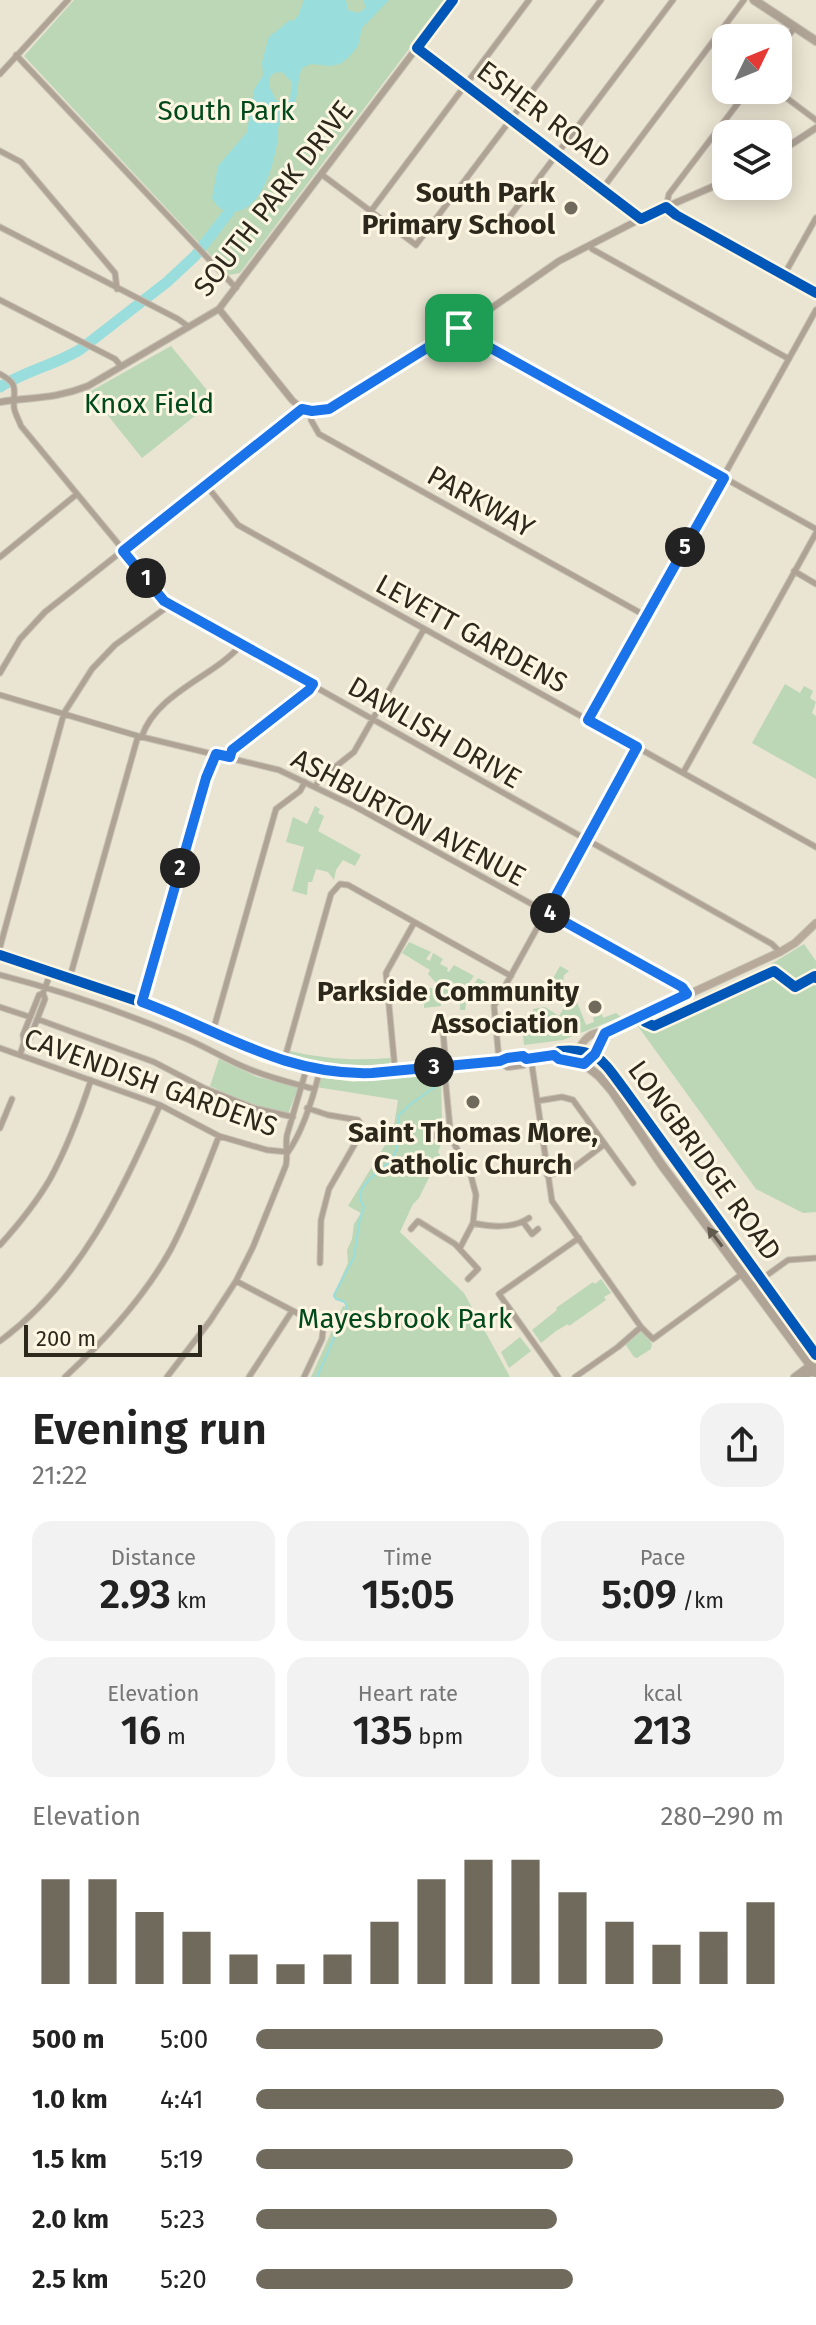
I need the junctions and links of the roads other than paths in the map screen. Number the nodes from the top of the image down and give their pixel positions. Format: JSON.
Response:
{"nodes":[{"id":1,"x":68,"y":0,"type":"edge"},
{"id":2,"x":453,"y":0,"type":"edge"},
{"id":3,"x":529,"y":0,"type":"edge"},
{"id":4,"x":601,"y":0,"type":"edge"},
{"id":5,"x":673,"y":0,"type":"edge"},
{"id":6,"x":744,"y":0,"type":"edge"},
{"id":7,"x":754,"y":0,"type":"edge"},
{"id":8,"x":796,"y":26,"type":"junction"},
{"id":9,"x":792,"y":31,"type":"edge"},
{"id":10,"x":816,"y":41,"type":"edge"},
{"id":11,"x":417,"y":48,"type":"junction"},
{"id":12,"x":16,"y":55,"type":"junction"},
{"id":13,"x":0,"y":74,"type":"edge"},
{"id":14,"x":465,"y":85,"type":"junction"},
{"id":15,"x":792,"y":102,"type":"edge"},
{"id":16,"x":737,"y":104,"type":"edge"},
{"id":17,"x":511,"y":119,"type":"junction"},
{"id":18,"x":816,"y":120,"type":"edge"},
{"id":19,"x":816,"y":128,"type":"edge"},
{"id":20,"x":792,"y":144,"type":"edge"},
{"id":21,"x":0,"y":151,"type":"edge"},
{"id":22,"x":557,"y":154,"type":"junction"},
{"id":23,"x":321,"y":174,"type":"junction"},
{"id":24,"x":712,"y":187,"type":"edge"},
{"id":25,"x":603,"y":188,"type":"junction"},
{"id":26,"x":666,"y":207,"type":"junction"},
{"id":27,"x":371,"y":211,"type":"junction"},
{"id":28,"x":816,"y":218,"type":"edge"},
{"id":29,"x":508,"y":219,"type":"dead end"},
{"id":30,"x":641,"y":219,"type":"junction"},
{"id":31,"x":0,"y":227,"type":"edge"},
{"id":32,"x":590,"y":245,"type":"junction"},
{"id":33,"x":784,"y":275,"type":"junction"},
{"id":34,"x":236,"y":288,"type":"junction"},
{"id":35,"x":117,"y":289,"type":"junction"},
{"id":36,"x":816,"y":293,"type":"edge"},
{"id":37,"x":0,"y":300,"type":"edge"},
{"id":38,"x":219,"y":309,"type":"junction"},
{"id":39,"x":816,"y":310,"type":"edge"},
{"id":40,"x":189,"y":328,"type":"junction"},
{"id":41,"x":459,"y":328,"type":"junction"},
{"id":42,"x":789,"y":359,"type":"junction"},
{"id":43,"x":121,"y":366,"type":"junction"},
{"id":44,"x":0,"y":374,"type":"edge"},
{"id":45,"x":15,"y":400,"type":"junction"},
{"id":46,"x":0,"y":402,"type":"edge"},
{"id":47,"x":302,"y":409,"type":"junction"},
{"id":48,"x":312,"y":411,"type":"junction"},
{"id":49,"x":724,"y":478,"type":"junction"},
{"id":50,"x":206,"y":485,"type":"junction"},
{"id":51,"x":77,"y":494,"type":"junction"},
{"id":52,"x":816,"y":531,"type":"edge"},
{"id":53,"x":123,"y":551,"type":"junction"},
{"id":54,"x":0,"y":557,"type":"edge"},
{"id":55,"x":794,"y":571,"type":"junction"},
{"id":56,"x":816,"y":584,"type":"edge"},
{"id":57,"x":168,"y":604,"type":"junction"},
{"id":58,"x":646,"y":616,"type":"junction"},
{"id":59,"x":424,"y":629,"type":"junction"},
{"id":60,"x":241,"y":645,"type":"junction"},
{"id":61,"x":0,"y":673,"type":"edge"},
{"id":62,"x":313,"y":684,"type":"junction"},
{"id":63,"x":0,"y":695,"type":"edge"},
{"id":64,"x":64,"y":713,"type":"junction"},
{"id":65,"x":372,"y":720,"type":"junction"},
{"id":66,"x":588,"y":720,"type":"junction"},
{"id":67,"x":140,"y":736,"type":"junction"},
{"id":68,"x":637,"y":747,"type":"junction"},
{"id":69,"x":216,"y":754,"type":"junction"},
{"id":70,"x":230,"y":757,"type":"junction"},
{"id":71,"x":683,"y":773,"type":"junction"},
{"id":72,"x":305,"y":782,"type":"junction"},
{"id":73,"x":315,"y":787,"type":"junction"},
{"id":74,"x":586,"y":840,"type":"junction"},
{"id":75,"x":816,"y":847,"type":"edge"},
{"id":76,"x":547,"y":912,"type":"junction"},
{"id":77,"x":414,"y":923,"type":"junction"},
{"id":78,"x":816,"y":923,"type":"edge"},
{"id":79,"x":0,"y":947,"type":"edge"},
{"id":80,"x":780,"y":952,"type":"junction"},
{"id":81,"x":0,"y":955,"type":"edge"},
{"id":82,"x":51,"y":971,"type":"junction"},
{"id":83,"x":0,"y":975,"type":"edge"},
{"id":84,"x":511,"y":976,"type":"junction"},
{"id":85,"x":70,"y":977,"type":"junction"},
{"id":86,"x":44,"y":990,"type":"junction"},
{"id":87,"x":687,"y":994,"type":"junction"},
{"id":88,"x":142,"y":1002,"type":"junction"},
{"id":89,"x":0,"y":1007,"type":"edge"},
{"id":90,"x":34,"y":1018,"type":"junction"},
{"id":91,"x":442,"y":1020,"type":"dead end"},
{"id":92,"x":213,"y":1032,"type":"junction"},
{"id":93,"x":605,"y":1033,"type":"junction"},
{"id":94,"x":0,"y":1048,"type":"edge"},
{"id":95,"x":578,"y":1050,"type":"junction"},
{"id":96,"x":595,"y":1054,"type":"junction"},
{"id":97,"x":20,"y":1055,"type":"junction"},
{"id":98,"x":554,"y":1055,"type":"junction"},
{"id":99,"x":528,"y":1058,"type":"junction"},
{"id":100,"x":284,"y":1061,"type":"junction"},
{"id":101,"x":500,"y":1061,"type":"junction"},
{"id":102,"x":582,"y":1063,"type":"junction"},
{"id":103,"x":445,"y":1066,"type":"junction"},
{"id":104,"x":307,"y":1067,"type":"junction"},
{"id":105,"x":320,"y":1070,"type":"junction"},
{"id":106,"x":395,"y":1071,"type":"junction"},
{"id":107,"x":91,"y":1080,"type":"junction"},
{"id":108,"x":303,"y":1086,"type":"junction"},
{"id":109,"x":314,"y":1089,"type":"junction"},
{"id":110,"x":12,"y":1099,"type":"dead end"},
{"id":111,"x":537,"y":1101,"type":"junction"},
{"id":112,"x":160,"y":1105,"type":"junction"},
{"id":113,"x":307,"y":1108,"type":"junction"},
{"id":114,"x":293,"y":1117,"type":"junction"},
{"id":115,"x":0,"y":1128,"type":"edge"},
{"id":116,"x":449,"y":1129,"type":"junction"},
{"id":117,"x":655,"y":1131,"type":"junction"},
{"id":118,"x":219,"y":1136,"type":"junction"},
{"id":119,"x":644,"y":1139,"type":"junction"},
{"id":120,"x":430,"y":1141,"type":"dead end"},
{"id":121,"x":605,"y":1144,"type":"junction"},
{"id":122,"x":288,"y":1152,"type":"junction"},
{"id":123,"x":547,"y":1175,"type":"junction"},
{"id":124,"x":633,"y":1183,"type":"dead end"},
{"id":125,"x":473,"y":1223,"type":"junction"},
{"id":126,"x":411,"y":1229,"type":"dead end"},
{"id":127,"x":538,"y":1229,"type":"dead end"},
{"id":128,"x":579,"y":1238,"type":"junction"},
{"id":129,"x":0,"y":1245,"type":"edge"},
{"id":130,"x":460,"y":1248,"type":"junction"},
{"id":131,"x":816,"y":1258,"type":"edge"},
{"id":132,"x":320,"y":1263,"type":"dead end"},
{"id":133,"x":743,"y":1274,"type":"junction"},
{"id":134,"x":468,"y":1279,"type":"dead end"},
{"id":135,"x":762,"y":1279,"type":"junction"},
{"id":136,"x":236,"y":1281,"type":"junction"},
{"id":137,"x":752,"y":1286,"type":"junction"},
{"id":138,"x":292,"y":1311,"type":"junction"},
{"id":139,"x":641,"y":1327,"type":"junction"},
{"id":140,"x":0,"y":1341,"type":"edge"},
{"id":141,"x":816,"y":1355,"type":"edge"},
{"id":142,"x":815,"y":1371,"type":"edge"},
{"id":143,"x":65,"y":1377,"type":"edge"},
{"id":144,"x":167,"y":1377,"type":"edge"},
{"id":145,"x":249,"y":1377,"type":"edge"},
{"id":146,"x":304,"y":1377,"type":"edge"},
{"id":147,"x":558,"y":1377,"type":"edge"},
{"id":148,"x":575,"y":1377,"type":"edge"},
{"id":149,"x":794,"y":1377,"type":"edge"},
{"id":150,"x":803,"y":1377,"type":"edge"}],
"edges":[{"from":1,"to":12,"type":"street"},
{"from":2,"to":11,"type":"street","name":"SOUTH PARK DRIVE"},
{"from":3,"to":14,"type":"street"},
{"from":4,"to":17,"type":"street"},
{"from":5,"to":22,"type":"street"},
{"from":6,"to":25,"type":"street"},
{"from":7,"to":8,"type":"main road"},
{"from":8,"to":9,"type":"street"},
{"from":8,"to":10,"type":"main road"},
{"from":11,"to":14,"type":"street","name":"ESHER ROAD"},
{"from":11,"to":23,"type":"street","name":"SOUTH PARK DRIVE"},
{"from":12,"to":13,"type":"street"},
{"from":12,"to":34,"type":"street"},
{"from":14,"to":17,"type":"street","name":"ESHER ROAD"},
{"from":14,"to":27,"type":"street"},
{"from":15,"to":18,"type":"street"},
{"from":16,"to":26,"type":"street"},
{"from":17,"to":22,"type":"street","name":"ESHER ROAD"},
{"from":17,"to":27,"type":"street"},
{"from":19,"to":20,"type":"street"},
{"from":21,"to":35,"type":"street"},
{"from":22,"to":25,"type":"street","name":"ESHER ROAD"},
{"from":22,"to":29,"type":"street"},
{"from":23,"to":27,"type":"street"},
{"from":23,"to":34,"type":"street","name":"SOUTH PARK DRIVE"},
{"from":24,"to":26,"type":"street"},
{"from":25,"to":30,"type":"street","name":"ESHER ROAD"},
{"from":26,"to":30,"type":"street"},
{"from":26,"to":33,"type":"street"},
{"from":28,"to":33,"type":"street"},
{"from":30,"to":32,"type":"street"},
{"from":31,"to":35,"type":"street"},
{"from":32,"to":41,"type":"street"},
{"from":32,"to":42,"type":"street"},
{"from":33,"to":36,"type":"street"},
{"from":34,"to":38,"type":"street","name":"SOUTH PARK DRIVE"},
{"from":35,"to":40,"type":"street"},
{"from":37,"to":43,"type":"street"},
{"from":38,"to":40,"type":"street","name":"SOUTH PARK DRIVE"},
{"from":38,"to":47,"type":"street"},
{"from":39,"to":42,"type":"street"},
{"from":40,"to":43,"type":"street","name":"SOUTH PARK DRIVE"},
{"from":41,"to":48,"type":"street"},
{"from":41,"to":49,"type":"street"},
{"from":42,"to":49,"type":"street"},
{"from":43,"to":45,"type":"street","name":"SOUTH PARK DRIVE"},
{"from":44,"to":45,"type":"street","name":"DAWLISH DRIVE"},
{"from":45,"to":46,"type":"street","name":"SOUTH PARK DRIVE"},
{"from":45,"to":51,"type":"street","name":"DAWLISH DRIVE"},
{"from":47,"to":48,"type":"street"},
{"from":47,"to":50,"type":"street"},
{"from":48,"to":58,"type":"street","name":"PARKWAY"},
{"from":49,"to":52,"type":"street"},
{"from":49,"to":58,"type":"street"},
{"from":50,"to":53,"type":"street"},
{"from":50,"to":59,"type":"street","name":"LEVETT GARDENS"},
{"from":51,"to":53,"type":"street","name":"DAWLISH DRIVE"},
{"from":51,"to":54,"type":"street"},
{"from":52,"to":55,"type":"street"},
{"from":53,"to":57,"type":"street","name":"DAWLISH DRIVE"},
{"from":53,"to":61,"type":"street"},
{"from":55,"to":56,"type":"street"},
{"from":55,"to":71,"type":"street"},
{"from":57,"to":60,"type":"street","name":"DAWLISH DRIVE"},
{"from":57,"to":64,"type":"street"},
{"from":58,"to":66,"type":"street"},
{"from":59,"to":65,"type":"street"},
{"from":59,"to":66,"type":"street","name":"LEVETT GARDENS"},
{"from":60,"to":62,"type":"street","name":"DAWLISH DRIVE"},
{"from":60,"to":67,"type":"street"},
{"from":62,"to":65,"type":"street","name":"DAWLISH DRIVE"},
{"from":62,"to":70,"type":"street"},
{"from":63,"to":64,"type":"street","name":"ASHBURTON AVENUE"},
{"from":64,"to":67,"type":"street","name":"ASHBURTON AVENUE"},
{"from":64,"to":79,"type":"street"},
{"from":65,"to":73,"type":"street"},
{"from":65,"to":74,"type":"street","name":"DAWLISH DRIVE"},
{"from":66,"to":68,"type":"street","name":"LEVETT GARDENS"},
{"from":67,"to":69,"type":"street","name":"ASHBURTON AVENUE"},
{"from":67,"to":85,"type":"street"},
{"from":68,"to":71,"type":"street","name":"LEVETT GARDENS"},
{"from":68,"to":74,"type":"street"},
{"from":69,"to":70,"type":"street","name":"ASHBURTON AVENUE"},
{"from":69,"to":88,"type":"street"},
{"from":70,"to":72,"type":"street","name":"ASHBURTON AVENUE"},
{"from":71,"to":75,"type":"street","name":"LEVETT GARDENS"},
{"from":72,"to":73,"type":"street","name":"ASHBURTON AVENUE"},
{"from":72,"to":92,"type":"street"},
{"from":73,"to":76,"type":"street","name":"ASHBURTON AVENUE"},
{"from":74,"to":76,"type":"street"},
{"from":74,"to":80,"type":"street","name":"DAWLISH DRIVE"},
{"from":76,"to":84,"type":"street"},
{"from":76,"to":87,"type":"street","name":"ASHBURTON AVENUE"},
{"from":77,"to":84,"type":"street"},
{"from":77,"to":100,"type":"street"},
{"from":77,"to":106,"type":"street"},
{"from":78,"to":80,"type":"main road"},
{"from":80,"to":87,"type":"main road"},
{"from":81,"to":82,"type":"main road","name":"LONGBRIDGE ROAD"},
{"from":82,"to":85,"type":"main road","name":"LONGBRIDGE ROAD"},
{"from":82,"to":86,"type":"street"},
{"from":83,"to":86,"type":"street"},
{"from":84,"to":101,"type":"street"},
{"from":85,"to":88,"type":"main road","name":"LONGBRIDGE ROAD"},
{"from":86,"to":90,"type":"street"},
{"from":86,"to":108,"type":"street"},
{"from":87,"to":93,"type":"main road"},
{"from":88,"to":92,"type":"main road","name":"LONGBRIDGE ROAD"},
{"from":89,"to":90,"type":"street"},
{"from":90,"to":97,"type":"street"},
{"from":90,"to":114,"type":"street"},
{"from":91,"to":103,"type":"street"},
{"from":92,"to":100,"type":"main road","name":"LONGBRIDGE ROAD"},
{"from":93,"to":95,"type":"main road"},
{"from":93,"to":96,"type":"main road"},
{"from":94,"to":97,"type":"street","name":"CAVENDISH GARDENS"},
{"from":95,"to":96,"type":"main road","name":"LONGBRIDGE ROAD"},
{"from":95,"to":98,"type":"main road","name":"LONGBRIDGE ROAD"},
{"from":95,"to":102,"type":"main road"},
{"from":96,"to":102,"type":"main road"},
{"from":96,"to":117,"type":"main road","name":"LONGBRIDGE ROAD"},
{"from":97,"to":107,"type":"street","name":"CAVENDISH GARDENS"},
{"from":98,"to":99,"type":"main road","name":"LONGBRIDGE ROAD"},
{"from":98,"to":102,"type":"main road","name":"LONGBRIDGE ROAD"},
{"from":99,"to":101,"type":"main road","name":"LONGBRIDGE ROAD"},
{"from":99,"to":111,"type":"street"},
{"from":100,"to":104,"type":"main road","name":"LONGBRIDGE ROAD"},
{"from":101,"to":103,"type":"main road","name":"LONGBRIDGE ROAD"},
{"from":102,"to":119,"type":"main road","name":"LONGBRIDGE ROAD"},
{"from":103,"to":106,"type":"main road","name":"LONGBRIDGE ROAD"},
{"from":103,"to":116,"type":"street"},
{"from":104,"to":105,"type":"main road","name":"LONGBRIDGE ROAD"},
{"from":104,"to":108,"type":"street"},
{"from":105,"to":106,"type":"main road","name":"LONGBRIDGE ROAD"},
{"from":105,"to":109,"type":"street"},
{"from":107,"to":112,"type":"street","name":"CAVENDISH GARDENS"},
{"from":107,"to":129,"type":"street"},
{"from":108,"to":109,"type":"street"},
{"from":108,"to":114,"type":"street"},
{"from":109,"to":113,"type":"street"},
{"from":110,"to":115,"type":"street"},
{"from":111,"to":121,"type":"street"},
{"from":111,"to":123,"type":"street"},
{"from":112,"to":118,"type":"street","name":"CAVENDISH GARDENS"},
{"from":112,"to":140,"type":"street"},
{"from":113,"to":122,"type":"street"},
{"from":113,"to":132,"type":"street"},
{"from":114,"to":122,"type":"street"},
{"from":116,"to":120,"type":"street"},
{"from":116,"to":125,"type":"street"},
{"from":117,"to":119,"type":"main road"},
{"from":117,"to":135,"type":"main road","name":"LONGBRIDGE ROAD"},
{"from":118,"to":122,"type":"street","name":"CAVENDISH GARDENS"},
{"from":118,"to":143,"type":"street"},
{"from":133,"to":119,"type":"main road","name":"LONGBRIDGE ROAD","one_way":true},
{"from":121,"to":123,"type":"street"},
{"from":121,"to":124,"type":"street"},
{"from":122,"to":136,"type":"street"},
{"from":123,"to":128,"type":"street"},
{"from":125,"to":127,"type":"street"},
{"from":125,"to":130,"type":"street"},
{"from":126,"to":130,"type":"street"},
{"from":128,"to":139,"type":"street"},
{"from":128,"to":147,"type":"street"},
{"from":130,"to":134,"type":"street"},
{"from":131,"to":135,"type":"street"},
{"from":133,"to":137,"type":"main road","name":"LONGBRIDGE ROAD"},
{"from":133,"to":139,"type":"street"},
{"from":135,"to":137,"type":"street"},
{"from":135,"to":141,"type":"main road","name":"LONGBRIDGE ROAD"},
{"from":136,"to":138,"type":"street"},
{"from":136,"to":144,"type":"street"},
{"from":137,"to":142,"type":"main road","name":"LONGBRIDGE ROAD"},
{"from":138,"to":145,"type":"street"},
{"from":138,"to":146,"type":"street"},
{"from":139,"to":148,"type":"street"},
{"from":142,"to":149,"type":"street"},
{"from":142,"to":150,"type":"street"}]}
